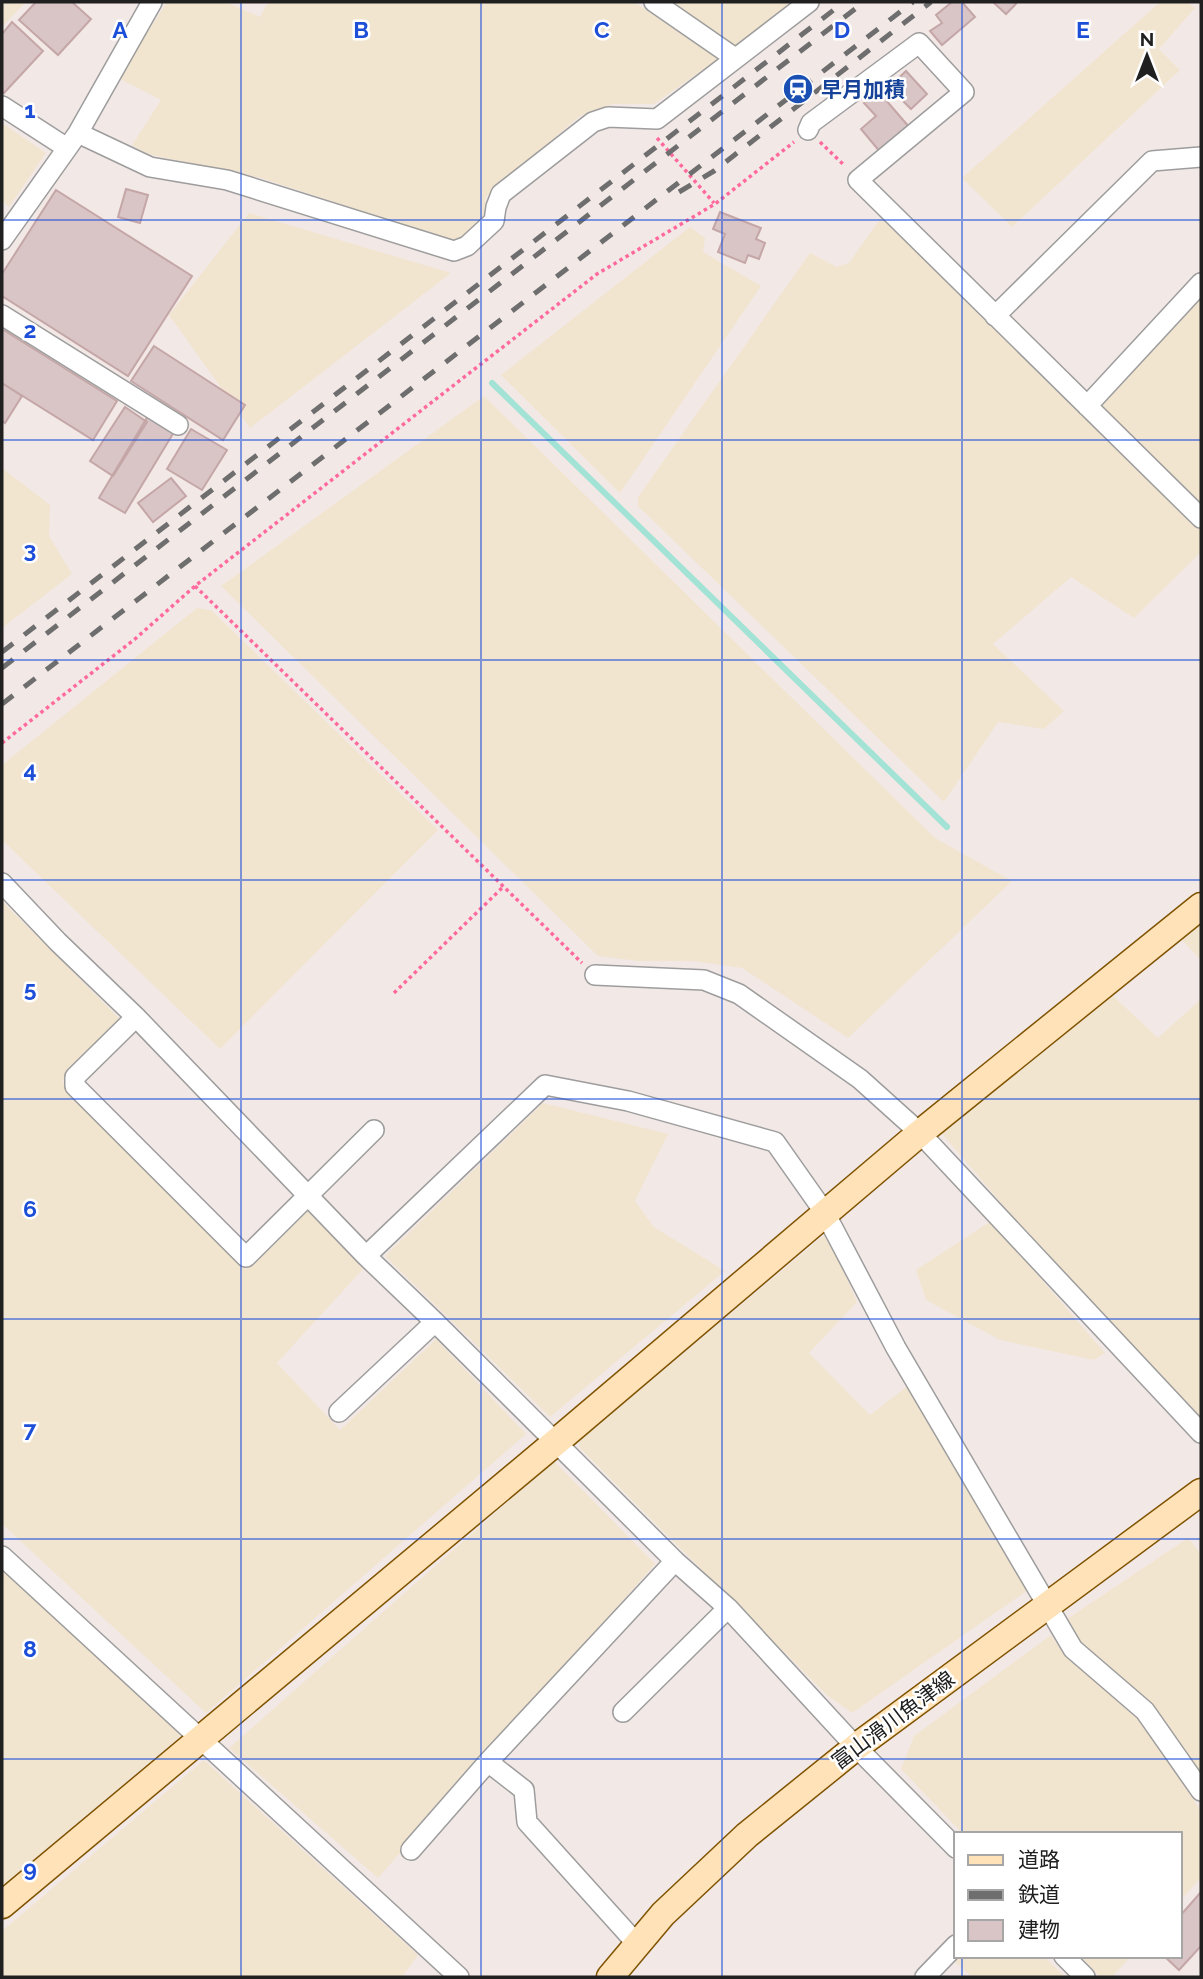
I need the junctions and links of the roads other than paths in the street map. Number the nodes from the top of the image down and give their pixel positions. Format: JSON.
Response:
{"nodes":[{"id":1,"x":152,"y":2,"type":"edge"},
{"id":2,"x":654,"y":2,"type":"edge"},
{"id":3,"x":809,"y":2,"type":"edge"},
{"id":4,"x":735,"y":58,"type":"junction"},
{"id":5,"x":2,"y":106,"type":"edge"},
{"id":6,"x":808,"y":130,"type":"road end"},
{"id":7,"x":72,"y":140,"type":"junction"},
{"id":8,"x":1201,"y":157,"type":"edge"},
{"id":9,"x":2,"y":240,"type":"edge"},
{"id":10,"x":1201,"y":283,"type":"edge"},
{"id":11,"x":2,"y":315,"type":"edge"},
{"id":12,"x":995,"y":316,"type":"junction"},
{"id":13,"x":1087,"y":406,"type":"junction"},
{"id":14,"x":178,"y":425,"type":"dead end"},
{"id":15,"x":1201,"y":518,"type":"edge"},
{"id":16,"x":2,"y":883,"type":"edge"},
{"id":17,"x":1201,"y":906,"type":"edge"},
{"id":18,"x":594,"y":975,"type":"road end"},
{"id":19,"x":136,"y":1017,"type":"junction"},
{"id":20,"x":374,"y":1130,"type":"dead end"},
{"id":21,"x":920,"y":1133,"type":"junction"},
{"id":22,"x":308,"y":1196,"type":"junction"},
{"id":23,"x":825,"y":1213,"type":"junction"},
{"id":24,"x":366,"y":1256,"type":"junction"},
{"id":25,"x":435,"y":1322,"type":"junction"},
{"id":26,"x":339,"y":1412,"type":"dead end"},
{"id":27,"x":1201,"y":1433,"type":"edge"},
{"id":28,"x":556,"y":1442,"type":"junction"},
{"id":29,"x":1201,"y":1492,"type":"edge"},
{"id":30,"x":2,"y":1556,"type":"edge"},
{"id":31,"x":675,"y":1561,"type":"junction"},
{"id":32,"x":1048,"y":1604,"type":"junction"},
{"id":33,"x":728,"y":1608,"type":"junction"},
{"id":34,"x":623,"y":1712,"type":"dead end"},
{"id":35,"x":201,"y":1739,"type":"junction"},
{"id":36,"x":856,"y":1747,"type":"junction"},
{"id":37,"x":488,"y":1762,"type":"junction"},
{"id":38,"x":1201,"y":1791,"type":"edge"},
{"id":39,"x":954,"y":1846,"type":"edge"},
{"id":40,"x":411,"y":1850,"type":"dead end"},
{"id":41,"x":2,"y":1905,"type":"edge"},
{"id":42,"x":637,"y":1944,"type":"junction"},
{"id":43,"x":954,"y":1947,"type":"edge"},
{"id":44,"x":1066,"y":1958,"type":"edge"},
{"id":45,"x":459,"y":1977,"type":"edge"},
{"id":46,"x":610,"y":1977,"type":"edge"},
{"id":47,"x":925,"y":1977,"type":"edge"},
{"id":48,"x":1085,"y":1977,"type":"edge"}],
"edges":[{"from":1,"to":7,"type":"street"},
{"from":2,"to":4,"type":"street"},
{"from":3,"to":4,"type":"street"},
{"from":4,"to":7,"type":"street"},
{"from":5,"to":7,"type":"street"},
{"from":6,"to":12,"type":"street"},
{"from":7,"to":9,"type":"street"},
{"from":8,"to":12,"type":"street"},
{"from":10,"to":13,"type":"street"},
{"from":11,"to":14,"type":"street"},
{"from":12,"to":13,"type":"street"},
{"from":13,"to":15,"type":"street"},
{"from":16,"to":19,"type":"street"},
{"from":17,"to":21,"type":"street"},
{"from":18,"to":21,"type":"street"},
{"from":19,"to":22,"type":"street"},
{"from":19,"to":22,"type":"street"},
{"from":20,"to":22,"type":"street"},
{"from":21,"to":23,"type":"street"},
{"from":21,"to":27,"type":"street"},
{"from":22,"to":24,"type":"street"},
{"from":23,"to":24,"type":"street"},
{"from":23,"to":28,"type":"street"},
{"from":23,"to":32,"type":"street"},
{"from":24,"to":25,"type":"street"},
{"from":25,"to":26,"type":"street"},
{"from":25,"to":28,"type":"street"},
{"from":28,"to":31,"type":"street"},
{"from":28,"to":35,"type":"street"},
{"from":29,"to":32,"type":"street","name":"富山滑川魚津線"},
{"from":30,"to":35,"type":"street"},
{"from":31,"to":33,"type":"street"},
{"from":31,"to":37,"type":"street"},
{"from":32,"to":36,"type":"street","name":"富山滑川魚津線"},
{"from":32,"to":38,"type":"street"},
{"from":33,"to":34,"type":"street"},
{"from":33,"to":36,"type":"street"},
{"from":35,"to":41,"type":"street"},
{"from":35,"to":45,"type":"street"},
{"from":36,"to":39,"type":"street"},
{"from":36,"to":42,"type":"street","name":"富山滑川魚津線"},
{"from":37,"to":40,"type":"street"},
{"from":37,"to":42,"type":"street"},
{"from":42,"to":46,"type":"street","name":"富山滑川魚津線"},
{"from":43,"to":47,"type":"street"},
{"from":44,"to":48,"type":"street"}]}
